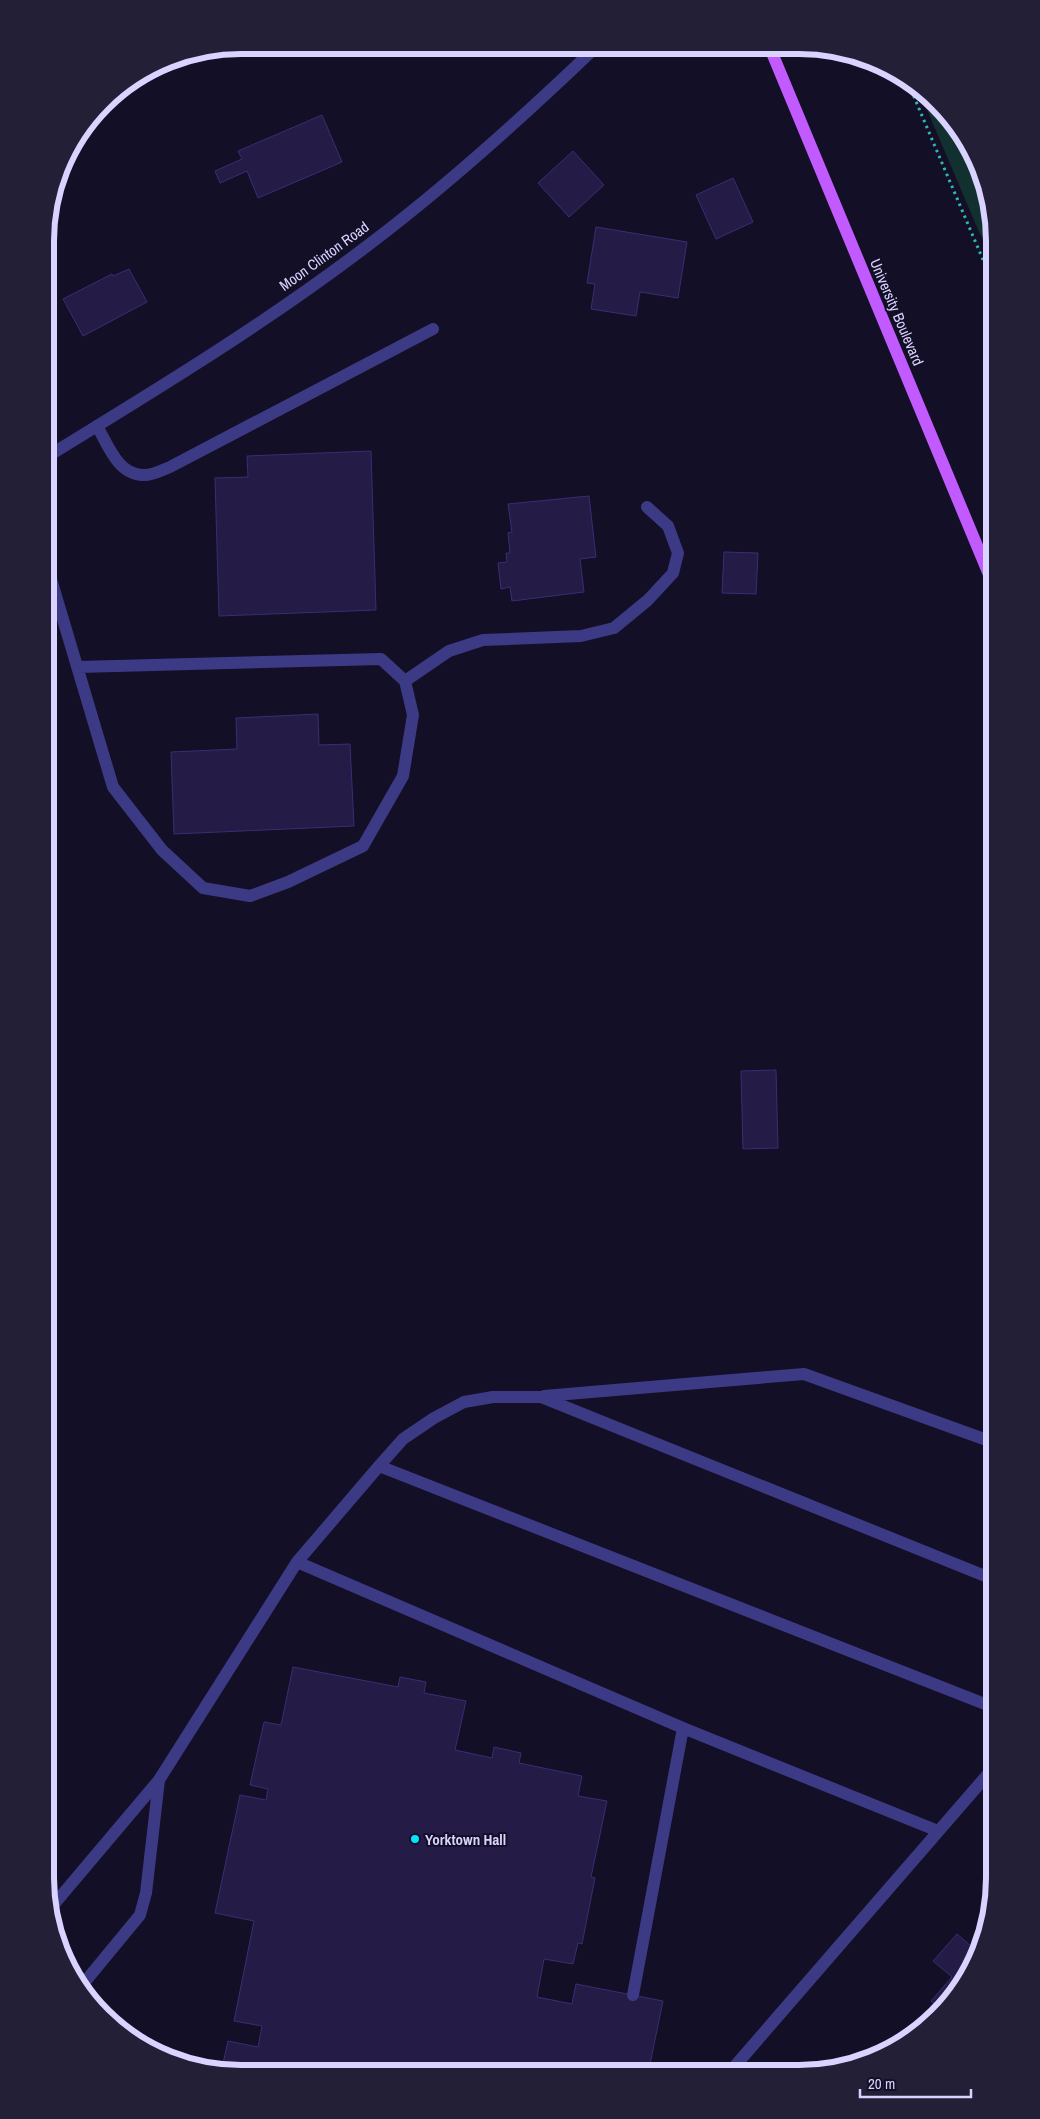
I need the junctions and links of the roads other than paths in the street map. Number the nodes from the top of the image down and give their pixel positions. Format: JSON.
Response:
{"nodes":[{"id":1,"x":589,"y":54,"type":"edge"},
{"id":2,"x":772,"y":54,"type":"edge"},
{"id":3,"x":433,"y":329,"type":"dead end"},
{"id":4,"x":97,"y":426,"type":"junction"},
{"id":5,"x":54,"y":452,"type":"edge"},
{"id":6,"x":647,"y":507,"type":"dead end"},
{"id":7,"x":986,"y":567,"type":"edge"},
{"id":8,"x":54,"y":588,"type":"edge"},
{"id":9,"x":78,"y":667,"type":"junction"},
{"id":10,"x":405,"y":681,"type":"junction"},
{"id":11,"x":541,"y":1396,"type":"junction"},
{"id":12,"x":986,"y":1440,"type":"edge"},
{"id":13,"x":379,"y":1466,"type":"junction"},
{"id":14,"x":297,"y":1562,"type":"junction"},
{"id":15,"x":986,"y":1576,"type":"edge"},
{"id":16,"x":986,"y":1704,"type":"edge"},
{"id":17,"x":684,"y":1728,"type":"junction"},
{"id":18,"x":986,"y":1776,"type":"edge"},
{"id":19,"x":159,"y":1780,"type":"junction"},
{"id":20,"x":938,"y":1831,"type":"junction"},
{"id":21,"x":55,"y":1903,"type":"edge"},
{"id":22,"x":85,"y":1982,"type":"edge"},
{"id":23,"x":633,"y":1994,"type":"dead end"},
{"id":24,"x":736,"y":2065,"type":"edge"}],
"edges":[{"from":1,"to":4,"type":"street","name":"Moon Clinton Road"},
{"from":2,"to":7,"type":"main road","name":"University Boulevard"},
{"from":3,"to":4,"type":"street"},
{"from":4,"to":5,"type":"street","name":"Moon Clinton Road"},
{"from":6,"to":10,"type":"street"},
{"from":8,"to":9,"type":"street"},
{"from":9,"to":10,"type":"street"},
{"from":9,"to":10,"type":"street"},
{"from":11,"to":12,"type":"street"},
{"from":11,"to":13,"type":"street"},
{"from":11,"to":15,"type":"street"},
{"from":13,"to":14,"type":"street"},
{"from":13,"to":16,"type":"street"},
{"from":14,"to":17,"type":"street"},
{"from":14,"to":19,"type":"street"},
{"from":17,"to":20,"type":"street"},
{"from":17,"to":23,"type":"street"},
{"from":18,"to":20,"type":"street"},
{"from":19,"to":21,"type":"street"},
{"from":19,"to":22,"type":"street"},
{"from":20,"to":24,"type":"street"}]}
